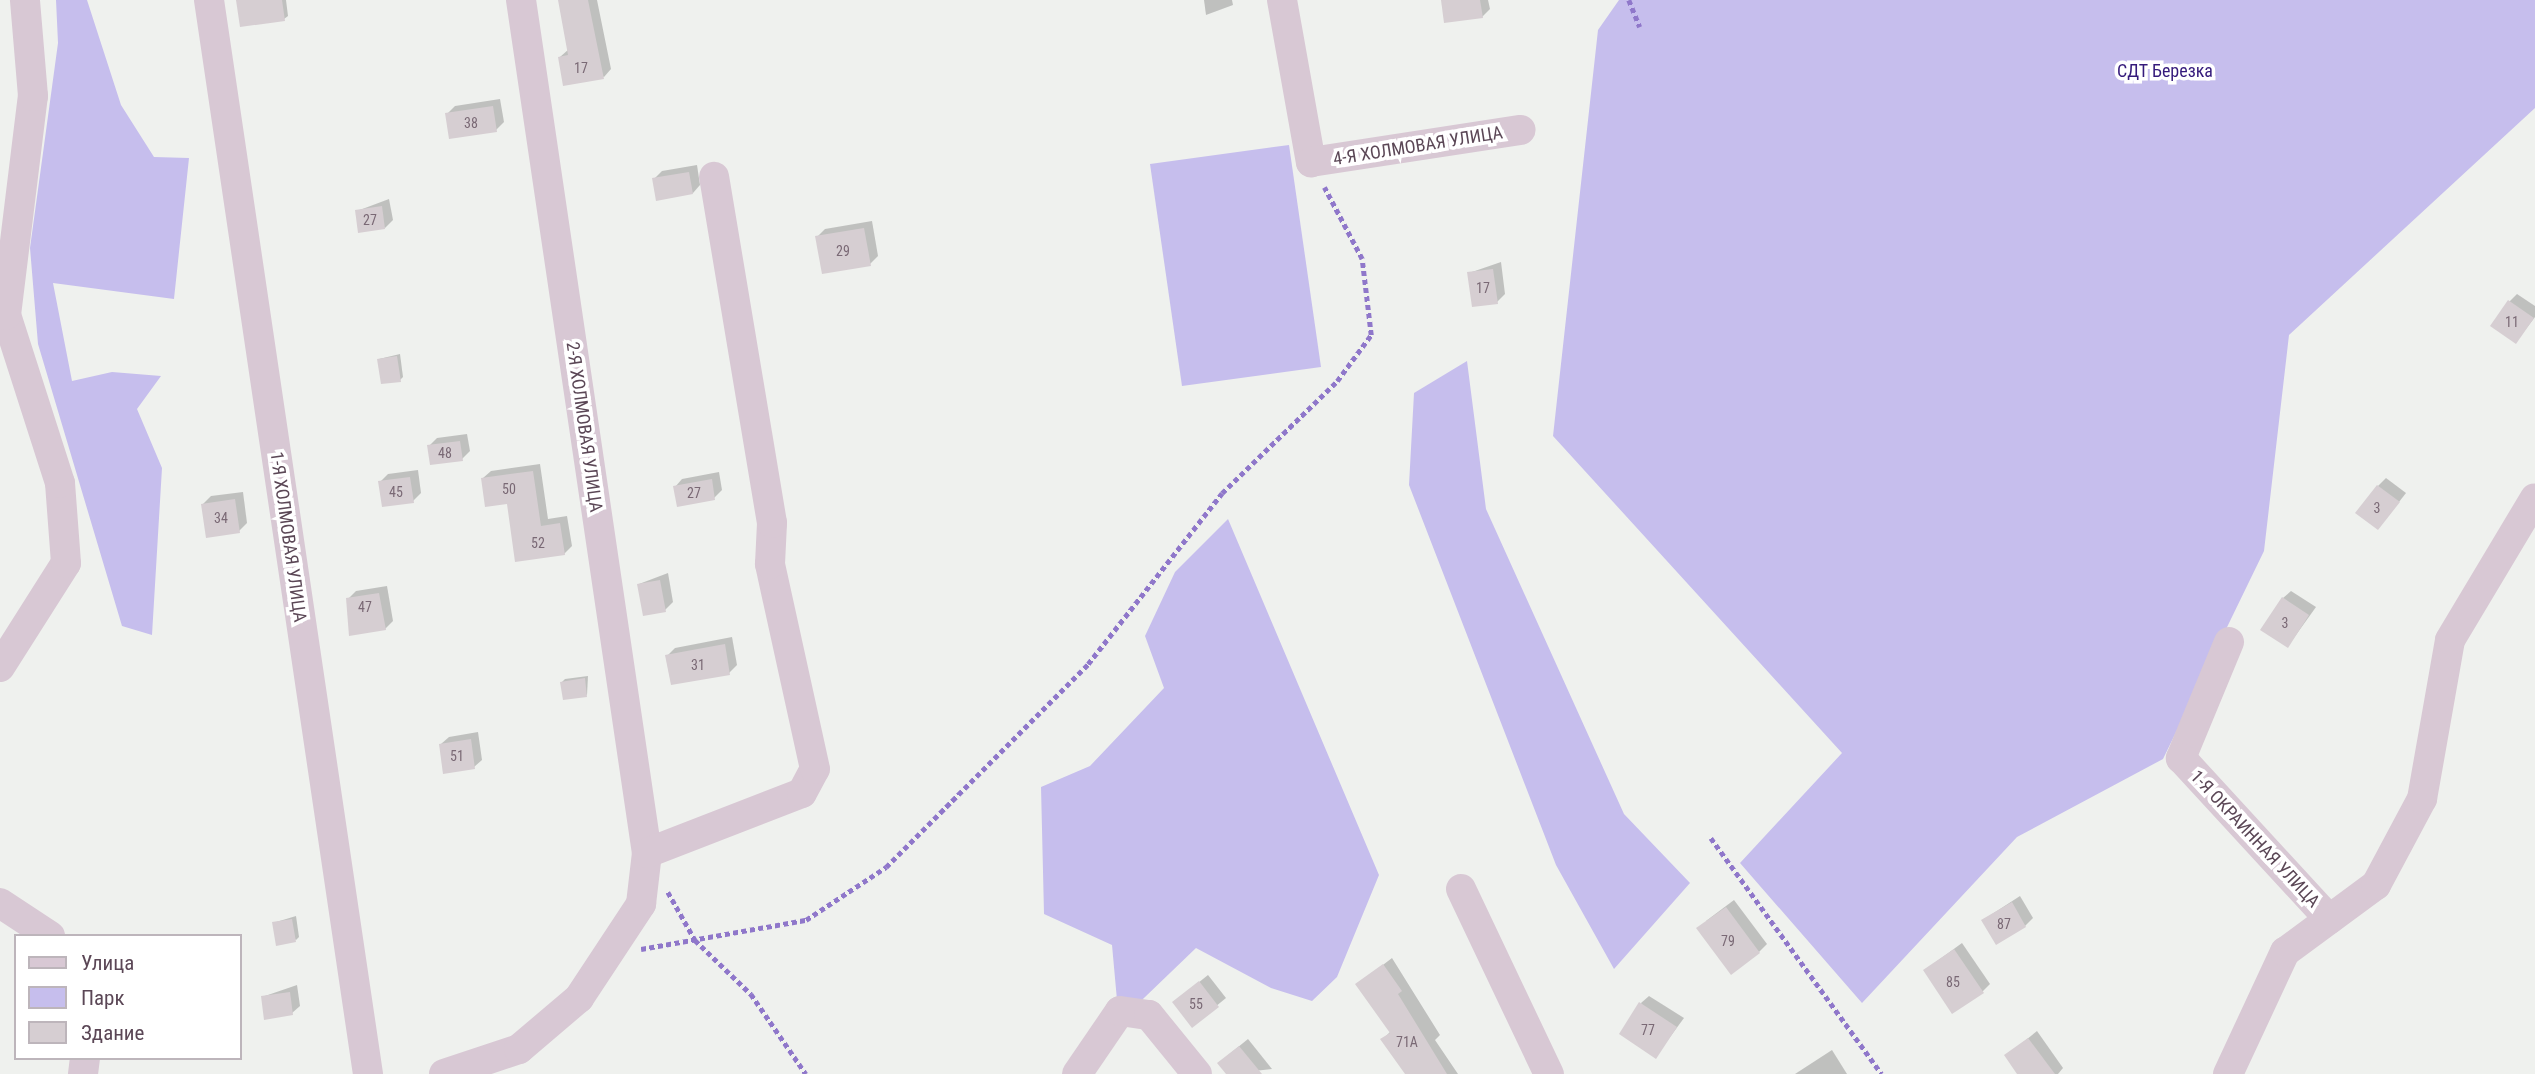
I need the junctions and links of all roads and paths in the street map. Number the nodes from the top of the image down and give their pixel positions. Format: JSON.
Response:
{"nodes":[{"id":1,"x":25,"y":0,"type":"edge"},
{"id":2,"x":209,"y":0,"type":"edge"},
{"id":3,"x":521,"y":0,"type":"edge"},
{"id":4,"x":1282,"y":0,"type":"edge"},
{"id":5,"x":1629,"y":0,"type":"edge"},
{"id":6,"x":1640,"y":27,"type":"dead end"},
{"id":7,"x":1521,"y":130,"type":"dead end"},
{"id":8,"x":1311,"y":162,"type":"junction"},
{"id":9,"x":714,"y":177,"type":"dead end"},
{"id":10,"x":2535,"y":498,"type":"edge"},
{"id":11,"x":2230,"y":642,"type":"dead end"},
{"id":12,"x":0,"y":667,"type":"edge"},
{"id":13,"x":1711,"y":838,"type":"dead end"},
{"id":14,"x":646,"y":853,"type":"junction"},
{"id":15,"x":1461,"y":889,"type":"dead end"},
{"id":16,"x":0,"y":903,"type":"edge"},
{"id":17,"x":2329,"y":919,"type":"junction"},
{"id":18,"x":47,"y":934,"type":"edge"},
{"id":19,"x":695,"y":940,"type":"junction"},
{"id":20,"x":613,"y":954,"type":"junction"},
{"id":21,"x":368,"y":1074,"type":"edge"},
{"id":22,"x":444,"y":1074,"type":"edge"},
{"id":23,"x":806,"y":1074,"type":"edge"},
{"id":24,"x":1077,"y":1074,"type":"edge"},
{"id":25,"x":1197,"y":1074,"type":"edge"},
{"id":26,"x":1549,"y":1074,"type":"edge"},
{"id":27,"x":1882,"y":1074,"type":"edge"},
{"id":28,"x":2228,"y":1074,"type":"edge"}],
"edges":[{"from":1,"to":12,"type":"street"},
{"from":2,"to":21,"type":"street","name":"1-Я ХОЛМОВАЯ УЛИЦА"},
{"from":3,"to":14,"type":"street","name":"2-Я ХОЛМОВАЯ УЛИЦА"},
{"from":4,"to":8,"type":"street","name":"4-Я ХОЛМОВАЯ УЛИЦА"},
{"from":5,"to":6,"type":"path"},
{"from":7,"to":8,"type":"street","name":"4-Я ХОЛМОВАЯ УЛИЦА"},
{"from":8,"to":19,"type":"path"},
{"from":9,"to":14,"type":"street"},
{"from":10,"to":17,"type":"street"},
{"from":11,"to":17,"type":"street","name":"1-Я ОКРАИННАЯ УЛИЦА"},
{"from":13,"to":27,"type":"path"},
{"from":14,"to":19,"type":"path"},
{"from":14,"to":20,"type":"street","name":"2-Я ХОЛМОВАЯ УЛИЦА"},
{"from":15,"to":26,"type":"street"},
{"from":16,"to":18,"type":"street"},
{"from":17,"to":28,"type":"street"},
{"from":19,"to":20,"type":"path"},
{"from":19,"to":23,"type":"path"},
{"from":20,"to":22,"type":"street","name":"2-Я ХОЛМОВАЯ УЛИЦА"},
{"from":24,"to":25,"type":"street"}]}
